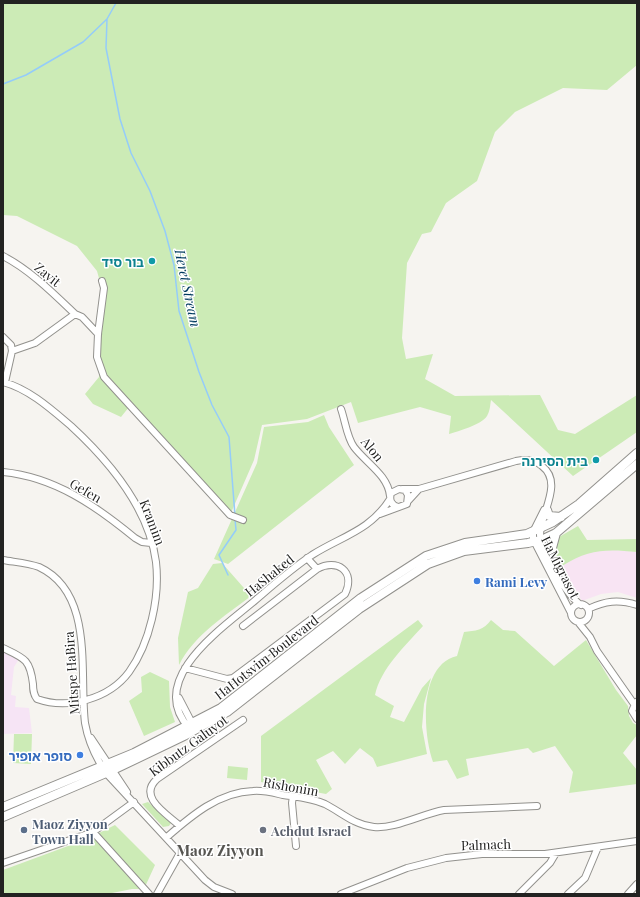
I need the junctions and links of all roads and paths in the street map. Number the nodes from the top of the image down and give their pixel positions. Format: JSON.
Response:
{"nodes":[{"id":1,"x":3,"y":256,"type":"edge"},
{"id":2,"x":102,"y":281,"type":"dead end"},
{"id":3,"x":76,"y":314,"type":"junction"},
{"id":4,"x":98,"y":334,"type":"junction"},
{"id":5,"x":3,"y":337,"type":"edge"},
{"id":6,"x":12,"y":351,"type":"junction"},
{"id":7,"x":4,"y":382,"type":"edge"},
{"id":8,"x":341,"y":409,"type":"dead end"},
{"id":9,"x":637,"y":453,"type":"edge"},
{"id":10,"x":637,"y":464,"type":"edge"},
{"id":11,"x":3,"y":472,"type":"edge"},
{"id":12,"x":384,"y":479,"type":"junction"},
{"id":13,"x":400,"y":489,"type":"junction"},
{"id":14,"x":419,"y":489,"type":"junction"},
{"id":15,"x":390,"y":498,"type":"junction"},
{"id":16,"x":549,"y":500,"type":"junction"},
{"id":17,"x":408,"y":501,"type":"junction"},
{"id":18,"x":398,"y":507,"type":"junction"},
{"id":19,"x":547,"y":510,"type":"junction"},
{"id":20,"x":378,"y":515,"type":"junction"},
{"id":21,"x":562,"y":517,"type":"junction"},
{"id":22,"x":243,"y":520,"type":"dead end"},
{"id":23,"x":537,"y":530,"type":"junction"},
{"id":24,"x":556,"y":533,"type":"junction"},
{"id":25,"x":538,"y":541,"type":"junction"},
{"id":26,"x":151,"y":543,"type":"junction"},
{"id":27,"x":308,"y":558,"type":"junction"},
{"id":28,"x":549,"y":559,"type":"junction"},
{"id":29,"x":3,"y":560,"type":"edge"},
{"id":30,"x":317,"y":569,"type":"junction"},
{"id":31,"x":581,"y":605,"type":"junction"},
{"id":32,"x":637,"y":605,"type":"edge"},
{"id":33,"x":588,"y":610,"type":"junction"},
{"id":34,"x":571,"y":613,"type":"junction"},
{"id":35,"x":587,"y":619,"type":"junction"},
{"id":36,"x":578,"y":622,"type":"junction"},
{"id":37,"x":242,"y":626,"type":"dead end"},
{"id":38,"x":590,"y":637,"type":"junction"},
{"id":39,"x":3,"y":648,"type":"edge"},
{"id":40,"x":185,"y":668,"type":"junction"},
{"id":41,"x":84,"y":702,"type":"junction"},
{"id":42,"x":636,"y":703,"type":"edge"},
{"id":43,"x":637,"y":719,"type":"edge"},
{"id":44,"x":243,"y":720,"type":"dead end"},
{"id":45,"x":191,"y":727,"type":"junction"},
{"id":46,"x":108,"y":768,"type":"junction"},
{"id":47,"x":293,"y":796,"type":"junction"},
{"id":48,"x":133,"y":801,"type":"junction"},
{"id":49,"x":537,"y":806,"type":"dead end"},
{"id":50,"x":3,"y":807,"type":"edge"},
{"id":51,"x":3,"y":817,"type":"edge"},
{"id":52,"x":180,"y":826,"type":"junction"},
{"id":53,"x":93,"y":832,"type":"junction"},
{"id":54,"x":167,"y":837,"type":"junction"},
{"id":55,"x":637,"y":841,"type":"edge"},
{"id":56,"x":296,"y":846,"type":"dead end"},
{"id":57,"x":598,"y":847,"type":"junction"},
{"id":58,"x":180,"y":853,"type":"junction"},
{"id":59,"x":556,"y":853,"type":"junction"},
{"id":60,"x":3,"y":863,"type":"edge"},
{"id":61,"x":637,"y":884,"type":"edge"},
{"id":62,"x":149,"y":894,"type":"edge"},
{"id":63,"x":157,"y":894,"type":"edge"},
{"id":64,"x":232,"y":894,"type":"edge"},
{"id":65,"x":341,"y":894,"type":"edge"},
{"id":66,"x":519,"y":894,"type":"edge"},
{"id":67,"x":568,"y":894,"type":"edge"},
{"id":68,"x":628,"y":894,"type":"edge"}],
"edges":[{"from":1,"to":3,"type":"street","name":"Zayit"},
{"from":2,"to":4,"type":"street"},
{"from":3,"to":4,"type":"street","name":"Zayit"},
{"from":3,"to":6,"type":"street"},
{"from":4,"to":22,"type":"street"},
{"from":5,"to":6,"type":"street"},
{"from":6,"to":7,"type":"street"},
{"from":7,"to":26,"type":"street","name":"Kramim"},
{"from":8,"to":12,"type":"street","name":"Alon"},
{"from":9,"to":21,"type":"main road","name":"HaHotsvim Boulevard"},
{"from":10,"to":24,"type":"main road","name":"HaHotsvim Boulevard"},
{"from":11,"to":26,"type":"street","name":"Gefen"},
{"from":12,"to":13,"type":"street","name":"Alon"},
{"from":12,"to":15,"type":"street","name":"Alon"},
{"from":13,"to":14,"type":"street"},
{"from":13,"to":15,"type":"street"},
{"from":13,"to":17,"type":"street"},
{"from":14,"to":16,"type":"street"},
{"from":14,"to":17,"type":"street"},
{"from":15,"to":18,"type":"street"},
{"from":15,"to":20,"type":"street","name":"HaShaked"},
{"from":16,"to":19,"type":"street"},
{"from":16,"to":23,"type":"street"},
{"from":17,"to":18,"type":"street"},
{"from":18,"to":20,"type":"street","name":"HaShaked"},
{"from":19,"to":21,"type":"main road"},
{"from":19,"to":23,"type":"street"},
{"from":20,"to":27,"type":"street","name":"HaShaked"},
{"from":21,"to":23,"type":"main road","name":"HaHotsvim Boulevard"},
{"from":23,"to":25,"type":"street","name":"HaMigrasot"},
{"from":23,"to":45,"type":"main road","name":"HaHotsvim Boulevard"},
{"from":24,"to":25,"type":"main road","name":"HaHotsvim Boulevard"},
{"from":24,"to":28,"type":"main road"},
{"from":25,"to":28,"type":"street","name":"HaMigrasot"},
{"from":25,"to":34,"type":"street","name":"HaMigrasot"},
{"from":25,"to":45,"type":"main road","name":"HaHotsvim Boulevard"},
{"from":26,"to":41,"type":"street","name":"Kramim"},
{"from":27,"to":30,"type":"street"},
{"from":27,"to":40,"type":"street","name":"HaShaked"},
{"from":28,"to":31,"type":"street","name":"HaMigrasot"},
{"from":29,"to":41,"type":"street","name":"Mitspe HaBira"},
{"from":30,"to":37,"type":"street"},
{"from":30,"to":40,"type":"street"},
{"from":31,"to":33,"type":"street"},
{"from":31,"to":34,"type":"street"},
{"from":32,"to":33,"type":"street"},
{"from":33,"to":35,"type":"street"},
{"from":34,"to":36,"type":"street"},
{"from":35,"to":36,"type":"street"},
{"from":35,"to":38,"type":"street"},
{"from":36,"to":38,"type":"street"},
{"from":38,"to":42,"type":"street"},
{"from":39,"to":41,"type":"street"},
{"from":40,"to":45,"type":"street","name":"HaShaked"},
{"from":41,"to":46,"type":"street","name":"Mitspe HaBira"},
{"from":42,"to":43,"type":"street"},
{"from":44,"to":52,"type":"street","name":"Kibbutz Galuyot"},
{"from":45,"to":46,"type":"main road","name":"HaHotsvim Boulevard"},
{"from":46,"to":48,"type":"street","name":"Mitspe HaBira"},
{"from":46,"to":50,"type":"main road","name":"HaHotsvim Boulevard"},
{"from":46,"to":51,"type":"main road","name":"HaHotsvim Boulevard"},
{"from":47,"to":49,"type":"street","name":"Rishonim"},
{"from":47,"to":52,"type":"street","name":"Rishonim"},
{"from":47,"to":56,"type":"street"},
{"from":48,"to":53,"type":"street"},
{"from":48,"to":54,"type":"street","name":"Mitspe HaBira"},
{"from":52,"to":54,"type":"street","name":"Rishonim"},
{"from":53,"to":60,"type":"street"},
{"from":53,"to":62,"type":"street"},
{"from":54,"to":58,"type":"street","name":"Mitspe HaBira"},
{"from":55,"to":57,"type":"street","name":"Palmach"},
{"from":57,"to":59,"type":"street","name":"Palmach"},
{"from":57,"to":67,"type":"street"},
{"from":58,"to":63,"type":"street"},
{"from":58,"to":64,"type":"street","name":"Mitspe HaBira"},
{"from":59,"to":65,"type":"street","name":"Palmach"},
{"from":59,"to":66,"type":"street"},
{"from":61,"to":68,"type":"street"}]}
